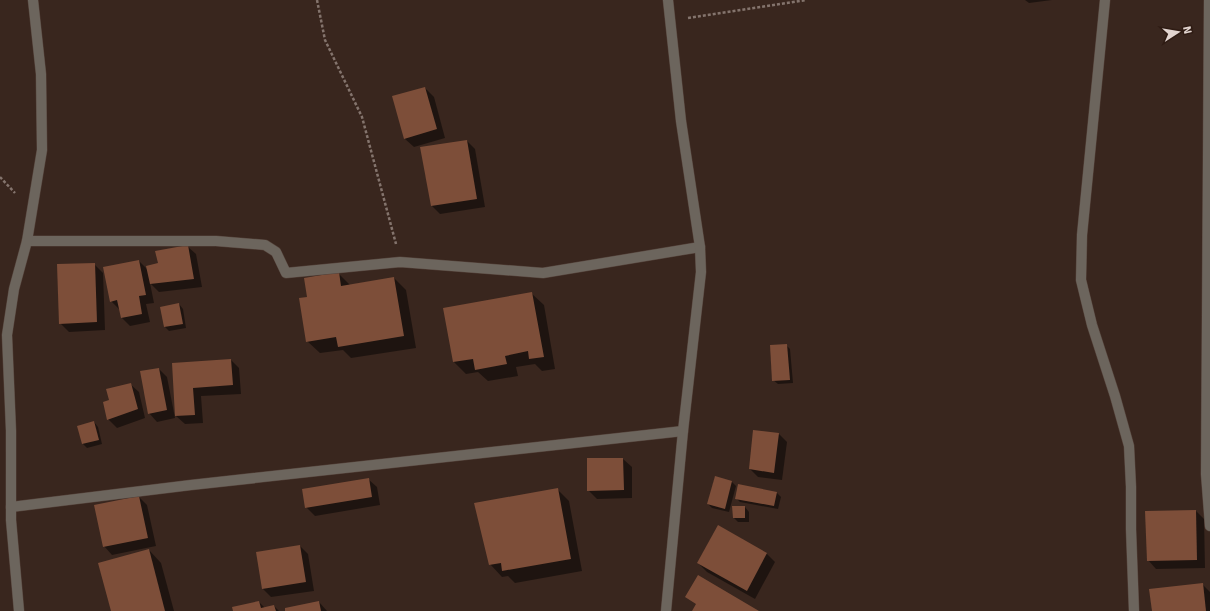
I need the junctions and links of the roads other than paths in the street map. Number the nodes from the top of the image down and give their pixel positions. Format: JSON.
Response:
{"nodes":[{"id":1,"x":33,"y":0,"type":"edge"},
{"id":2,"x":668,"y":0,"type":"edge"},
{"id":3,"x":1105,"y":0,"type":"edge"},
{"id":4,"x":1209,"y":0,"type":"edge"},
{"id":5,"x":27,"y":241,"type":"junction"},
{"id":6,"x":700,"y":247,"type":"junction"},
{"id":7,"x":683,"y":431,"type":"junction"},
{"id":8,"x":11,"y":507,"type":"junction"},
{"id":9,"x":1210,"y":526,"type":"edge"},
{"id":10,"x":19,"y":611,"type":"edge"},
{"id":11,"x":666,"y":611,"type":"edge"},
{"id":12,"x":1134,"y":611,"type":"edge"}],
"edges":[{"from":1,"to":5,"type":"street"},
{"from":2,"to":6,"type":"street"},
{"from":3,"to":12,"type":"street"},
{"from":4,"to":9,"type":"street"},
{"from":5,"to":6,"type":"street"},
{"from":5,"to":8,"type":"street"},
{"from":6,"to":7,"type":"street"},
{"from":7,"to":8,"type":"street"},
{"from":7,"to":11,"type":"street"},
{"from":8,"to":10,"type":"street"}]}
